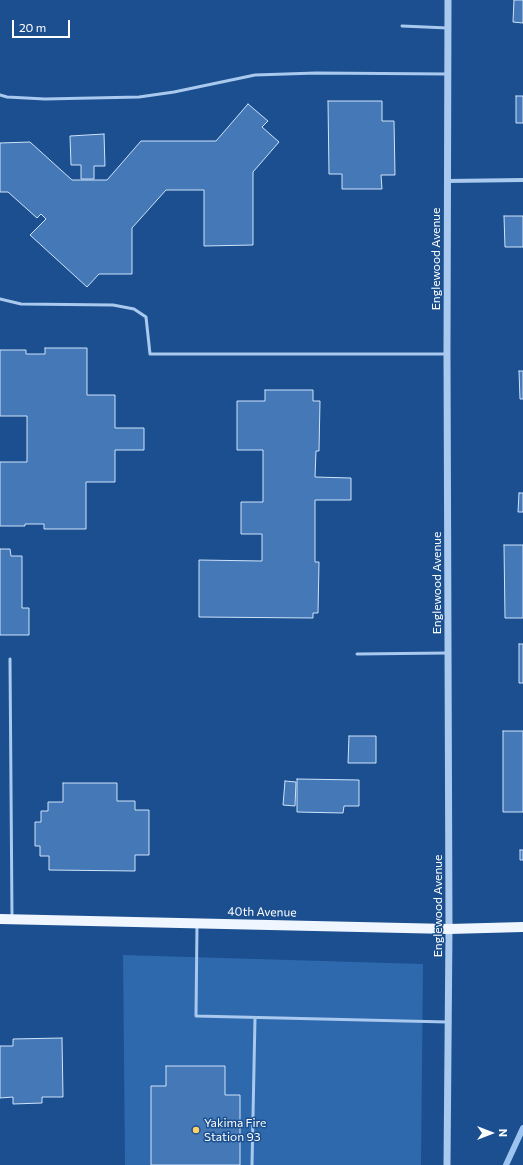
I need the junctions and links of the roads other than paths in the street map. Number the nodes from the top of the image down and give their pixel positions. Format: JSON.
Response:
{"nodes":[{"id":1,"x":448,"y":0,"type":"edge"},
{"id":2,"x":402,"y":26,"type":"dead end"},
{"id":3,"x":448,"y":28,"type":"junction"},
{"id":4,"x":448,"y":74,"type":"junction"},
{"id":5,"x":0,"y":95,"type":"edge"},
{"id":6,"x":523,"y":180,"type":"edge"},
{"id":7,"x":447,"y":181,"type":"junction"},
{"id":8,"x":0,"y":299,"type":"edge"},
{"id":9,"x":447,"y":354,"type":"junction"},
{"id":10,"x":448,"y":653,"type":"junction"},
{"id":11,"x":357,"y":654,"type":"dead end"},
{"id":12,"x":10,"y":659,"type":"dead end"},
{"id":13,"x":0,"y":919,"type":"edge"},
{"id":14,"x":12,"y":919,"type":"junction"},
{"id":15,"x":198,"y":924,"type":"junction"},
{"id":16,"x":523,"y":927,"type":"edge"},
{"id":17,"x":449,"y":929,"type":"junction"},
{"id":18,"x":255,"y":1018,"type":"junction"},
{"id":19,"x":448,"y":1022,"type":"junction"},
{"id":20,"x":252,"y":1165,"type":"edge"},
{"id":21,"x":447,"y":1165,"type":"edge"}],
"edges":[{"from":1,"to":3,"type":"street","name":"Englewood Avenue"},
{"from":2,"to":3,"type":"lane"},
{"from":3,"to":4,"type":"street","name":"Englewood Avenue"},
{"from":4,"to":5,"type":"lane"},
{"from":4,"to":7,"type":"street","name":"Englewood Avenue"},
{"from":6,"to":7,"type":"street"},
{"from":7,"to":9,"type":"street","name":"Englewood Avenue"},
{"from":8,"to":9,"type":"lane"},
{"from":9,"to":10,"type":"street","name":"Englewood Avenue"},
{"from":10,"to":11,"type":"lane"},
{"from":10,"to":17,"type":"street","name":"Englewood Avenue"},
{"from":12,"to":14,"type":"lane"},
{"from":13,"to":14,"type":"main road","name":"40th Avenue"},
{"from":14,"to":15,"type":"main road","name":"40th Avenue"},
{"from":15,"to":17,"type":"main road","name":"40th Avenue"},
{"from":15,"to":18,"type":"lane"},
{"from":16,"to":17,"type":"main road","name":"40th Avenue"},
{"from":17,"to":19,"type":"street","name":"Englewood Avenue"},
{"from":18,"to":19,"type":"lane"},
{"from":18,"to":20,"type":"lane"},
{"from":19,"to":21,"type":"street","name":"Englewood Avenue"}]}
